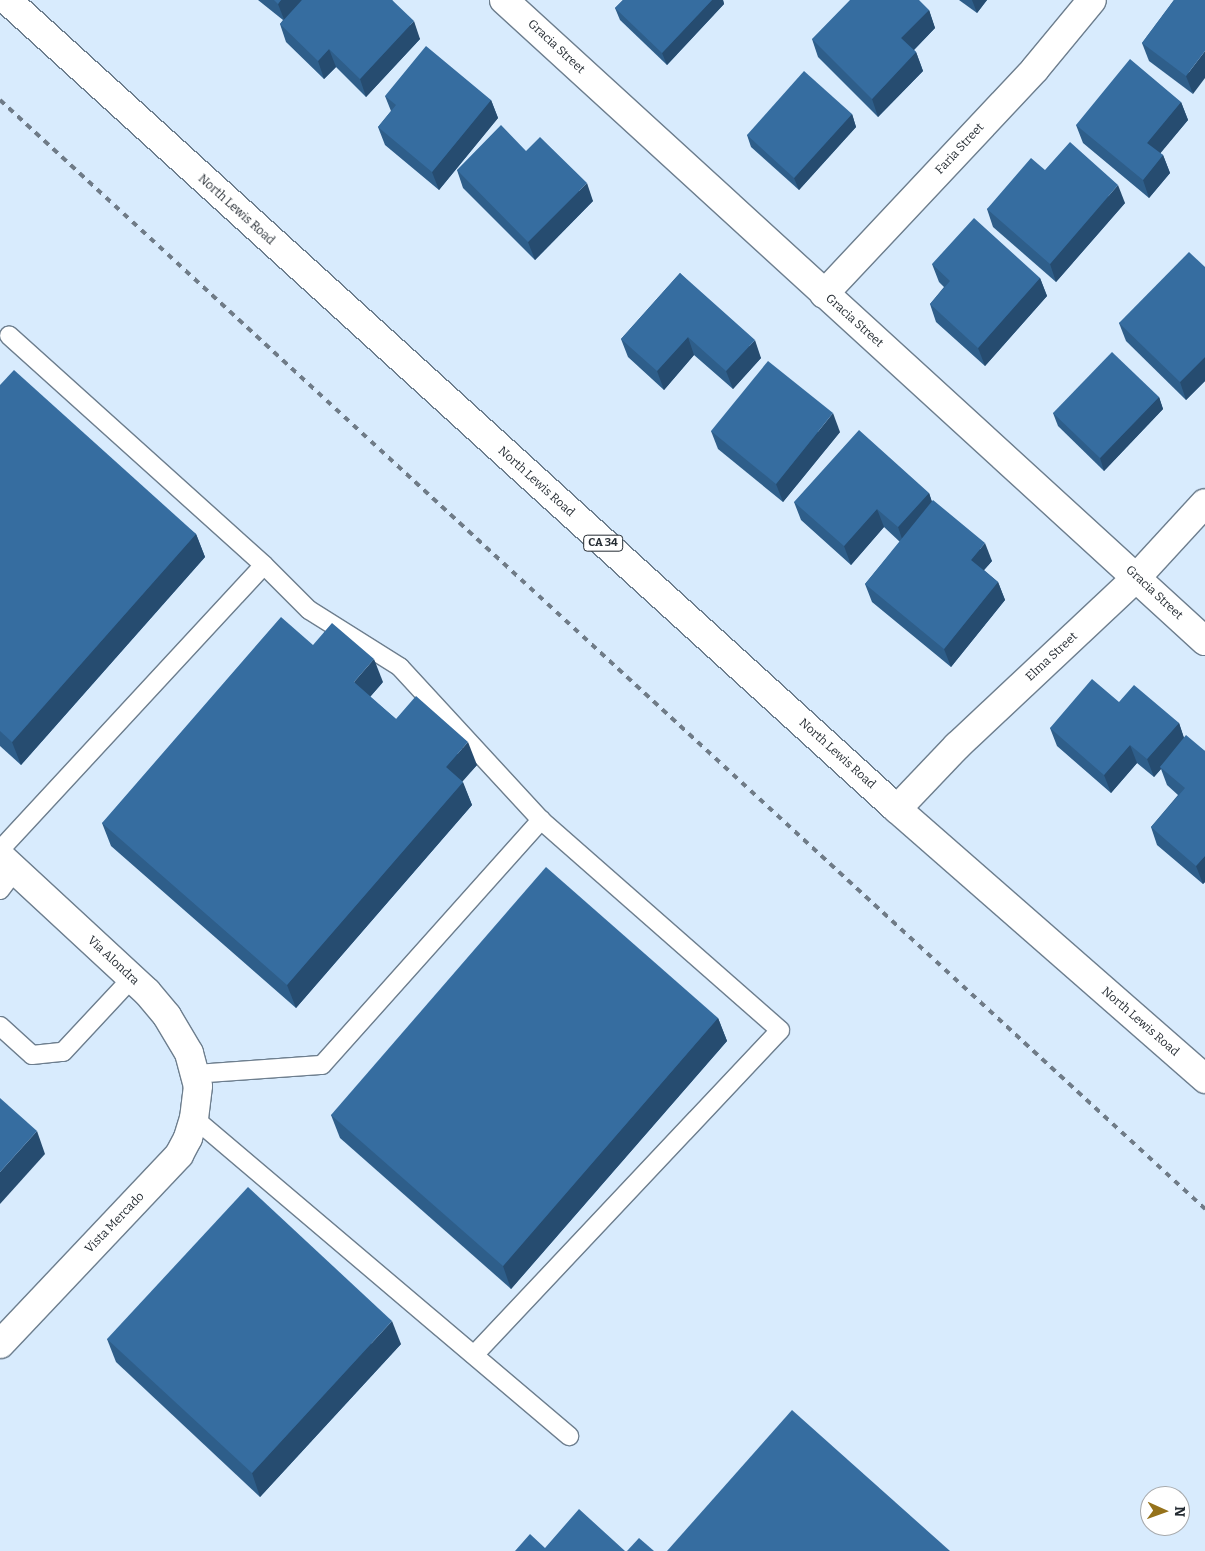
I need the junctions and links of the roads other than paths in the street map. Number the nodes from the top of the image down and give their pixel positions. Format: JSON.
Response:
{"nodes":[{"id":1,"x":7,"y":0,"type":"edge"},
{"id":2,"x":1092,"y":0,"type":"edge"},
{"id":3,"x":512,"y":3,"type":"edge"},
{"id":4,"x":824,"y":294,"type":"junction"},
{"id":5,"x":3,"y":335,"type":"edge"},
{"id":6,"x":1205,"y":503,"type":"edge"},
{"id":7,"x":264,"y":565,"type":"junction"},
{"id":8,"x":1136,"y":577,"type":"junction"},
{"id":9,"x":1205,"y":641,"type":"edge"},
{"id":10,"x":897,"y":809,"type":"junction"},
{"id":11,"x":541,"y":820,"type":"junction"},
{"id":12,"x":4,"y":866,"type":"edge"},
{"id":13,"x":132,"y":978,"type":"junction"},
{"id":14,"x":0,"y":1026,"type":"edge"},
{"id":15,"x":196,"y":1080,"type":"junction"},
{"id":16,"x":1205,"y":1080,"type":"edge"},
{"id":17,"x":194,"y":1118,"type":"junction"},
{"id":18,"x":0,"y":1344,"type":"edge"},
{"id":19,"x":474,"y":1355,"type":"junction"},
{"id":20,"x":569,"y":1436,"type":"dead end"}],
"edges":[{"from":1,"to":10,"type":"street","name":"North Lewis Road","number":"CA 34"},
{"from":2,"to":4,"type":"street","name":"Faria Street"},
{"from":3,"to":4,"type":"street","name":"Gracia Street"},
{"from":4,"to":8,"type":"street","name":"Gracia Street"},
{"from":5,"to":7,"type":"lane"},
{"from":6,"to":8,"type":"street","name":"Elma Street"},
{"from":7,"to":11,"type":"lane"},
{"from":7,"to":12,"type":"lane"},
{"from":8,"to":9,"type":"street","name":"Gracia Street"},
{"from":8,"to":10,"type":"street","name":"Elma Street"},
{"from":10,"to":16,"type":"street","name":"North Lewis Road","number":"CA 34"},
{"from":11,"to":15,"type":"lane"},
{"from":11,"to":19,"type":"lane"},
{"from":12,"to":13,"type":"street","name":"Via Alondra"},
{"from":13,"to":14,"type":"lane"},
{"from":13,"to":15,"type":"street","name":"Via Alondra"},
{"from":15,"to":17,"type":"street","name":"Vista Mercado"},
{"from":17,"to":18,"type":"street","name":"Vista Mercado"},
{"from":17,"to":19,"type":"lane"},
{"from":19,"to":20,"type":"lane"}]}
